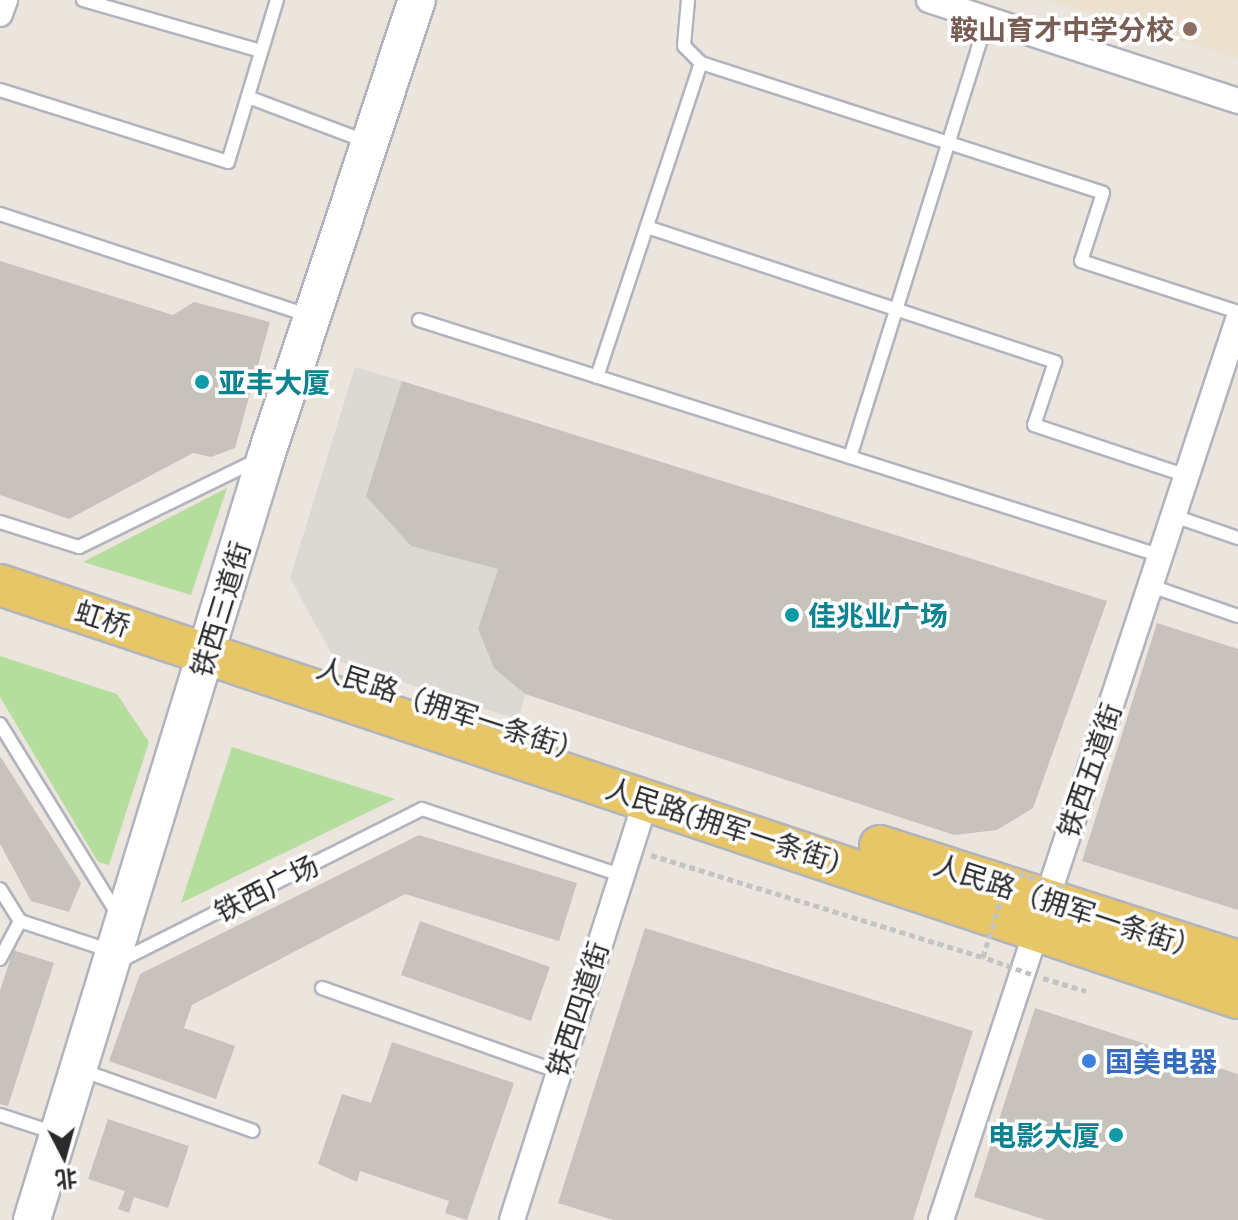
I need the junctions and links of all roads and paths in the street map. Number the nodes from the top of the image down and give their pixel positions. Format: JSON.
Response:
{"nodes":[{"id":1,"x":5,"y":0,"type":"edge"},
{"id":2,"x":83,"y":0,"type":"edge"},
{"id":3,"x":277,"y":0,"type":"edge"},
{"id":4,"x":417,"y":0,"type":"edge"},
{"id":5,"x":688,"y":0,"type":"edge"},
{"id":6,"x":929,"y":0,"type":"edge"},
{"id":7,"x":0,"y":14,"type":"edge"},
{"id":8,"x":987,"y":19,"type":"junction"},
{"id":9,"x":261,"y":51,"type":"junction"},
{"id":10,"x":701,"y":63,"type":"junction"},
{"id":11,"x":0,"y":90,"type":"edge"},
{"id":12,"x":248,"y":97,"type":"junction"},
{"id":13,"x":1238,"y":101,"type":"edge"},
{"id":14,"x":947,"y":142,"type":"junction"},
{"id":15,"x":371,"y":143,"type":"junction"},
{"id":16,"x":0,"y":214,"type":"edge"},
{"id":17,"x":647,"y":227,"type":"junction"},
{"id":18,"x":893,"y":309,"type":"junction"},
{"id":19,"x":1238,"y":312,"type":"edge"},
{"id":20,"x":313,"y":317,"type":"junction"},
{"id":21,"x":419,"y":320,"type":"dead end"},
{"id":22,"x":1236,"y":336,"type":"edge"},
{"id":23,"x":597,"y":377,"type":"junction"},
{"id":24,"x":266,"y":456,"type":"junction"},
{"id":25,"x":850,"y":457,"type":"junction"},
{"id":26,"x":1187,"y":476,"type":"junction"},
{"id":27,"x":1174,"y":516,"type":"junction"},
{"id":28,"x":0,"y":522,"type":"edge"},
{"id":29,"x":1238,"y":538,"type":"edge"},
{"id":30,"x":1161,"y":556,"type":"junction"},
{"id":31,"x":0,"y":585,"type":"edge"},
{"id":32,"x":1151,"y":586,"type":"junction"},
{"id":33,"x":1238,"y":616,"type":"edge"},
{"id":34,"x":210,"y":642,"type":"junction"},
{"id":35,"x":0,"y":724,"type":"edge"},
{"id":36,"x":646,"y":800,"type":"junction"},
{"id":37,"x":629,"y":848,"type":"junction"},
{"id":38,"x":620,"y":875,"type":"junction"},
{"id":39,"x":0,"y":889,"type":"edge"},
{"id":40,"x":1049,"y":904,"type":"junction"},
{"id":41,"x":20,"y":921,"type":"junction"},
{"id":42,"x":3,"y":942,"type":"edge"},
{"id":43,"x":116,"y":948,"type":"junction"},
{"id":44,"x":983,"y":957,"type":"junction"},
{"id":45,"x":0,"y":959,"type":"edge"},
{"id":46,"x":1238,"y":961,"type":"edge"},
{"id":47,"x":322,"y":988,"type":"dead end"},
{"id":48,"x":1086,"y":991,"type":"dead end"},
{"id":49,"x":1238,"y":998,"type":"edge"},
{"id":50,"x":78,"y":1069,"type":"junction"},
{"id":51,"x":557,"y":1071,"type":"junction"},
{"id":52,"x":0,"y":1115,"type":"edge"},
{"id":53,"x":253,"y":1131,"type":"dead end"},
{"id":54,"x":58,"y":1133,"type":"junction"},
{"id":55,"x":32,"y":1220,"type":"edge"},
{"id":56,"x":512,"y":1220,"type":"edge"},
{"id":57,"x":941,"y":1220,"type":"edge"}],
"edges":[{"from":1,"to":7,"type":"street"},
{"from":2,"to":9,"type":"lane"},
{"from":3,"to":9,"type":"lane"},
{"from":4,"to":15,"type":"main road","name":"铁西三道街"},
{"from":5,"to":10,"type":"lane"},
{"from":6,"to":8,"type":"street"},
{"from":8,"to":13,"type":"street"},
{"from":8,"to":14,"type":"lane"},
{"from":9,"to":12,"type":"lane"},
{"from":10,"to":14,"type":"lane"},
{"from":10,"to":17,"type":"lane"},
{"from":11,"to":12,"type":"lane"},
{"from":12,"to":15,"type":"lane"},
{"from":14,"to":18,"type":"lane"},
{"from":14,"to":19,"type":"lane"},
{"from":15,"to":20,"type":"main road","name":"铁西三道街"},
{"from":16,"to":20,"type":"lane"},
{"from":17,"to":18,"type":"lane"},
{"from":17,"to":23,"type":"lane"},
{"from":18,"to":25,"type":"lane"},
{"from":18,"to":26,"type":"lane"},
{"from":20,"to":24,"type":"main road","name":"铁西三道街"},
{"from":21,"to":23,"type":"lane"},
{"from":22,"to":26,"type":"street","name":"铁西五道街"},
{"from":23,"to":25,"type":"lane"},
{"from":24,"to":28,"type":"lane"},
{"from":24,"to":34,"type":"main road","name":"铁西三道街"},
{"from":25,"to":30,"type":"lane"},
{"from":26,"to":27,"type":"street","name":"铁西五道街"},
{"from":27,"to":29,"type":"lane"},
{"from":27,"to":30,"type":"street","name":"铁西五道街"},
{"from":30,"to":32,"type":"street","name":"铁西五道街"},
{"from":31,"to":34,"type":"main road","name":"虹桥"},
{"from":32,"to":33,"type":"lane"},
{"from":32,"to":40,"type":"street","name":"铁西五道街"},
{"from":34,"to":36,"type":"main road","name":"人民路(拥军一条街)"},
{"from":34,"to":40,"type":"main road","name":"人民路（拥军一条街）"},
{"from":34,"to":43,"type":"main road","name":"铁西三道街"},
{"from":35,"to":43,"type":"lane"},
{"from":36,"to":37,"type":"street","name":"铁西四道街"},
{"from":36,"to":40,"type":"main road","name":"人民路(拥军一条街)"},
{"from":37,"to":38,"type":"street","name":"铁西四道街"},
{"from":37,"to":44,"type":"path"},
{"from":38,"to":43,"type":"lane","name":"铁西广场"},
{"from":38,"to":51,"type":"street","name":"铁西四道街"},
{"from":39,"to":41,"type":"lane"},
{"from":40,"to":44,"type":"path","bridge":true},
{"from":40,"to":46,"type":"main road","name":"人民路（拥军一条街）"},
{"from":40,"to":49,"type":"main road","name":"人民路(拥军一条街)"},
{"from":40,"to":57,"type":"street","name":"铁西五道街"},
{"from":41,"to":42,"type":"lane"},
{"from":41,"to":43,"type":"lane"},
{"from":42,"to":45,"type":"lane"},
{"from":43,"to":50,"type":"main road","name":"铁西三道街"},
{"from":44,"to":48,"type":"path","bridge":true},
{"from":47,"to":51,"type":"lane"},
{"from":50,"to":53,"type":"lane"},
{"from":50,"to":54,"type":"main road","name":"铁西三道街"},
{"from":51,"to":56,"type":"street","name":"铁西四道街"},
{"from":52,"to":54,"type":"lane"},
{"from":54,"to":55,"type":"main road","name":"铁西三道街"}]}
